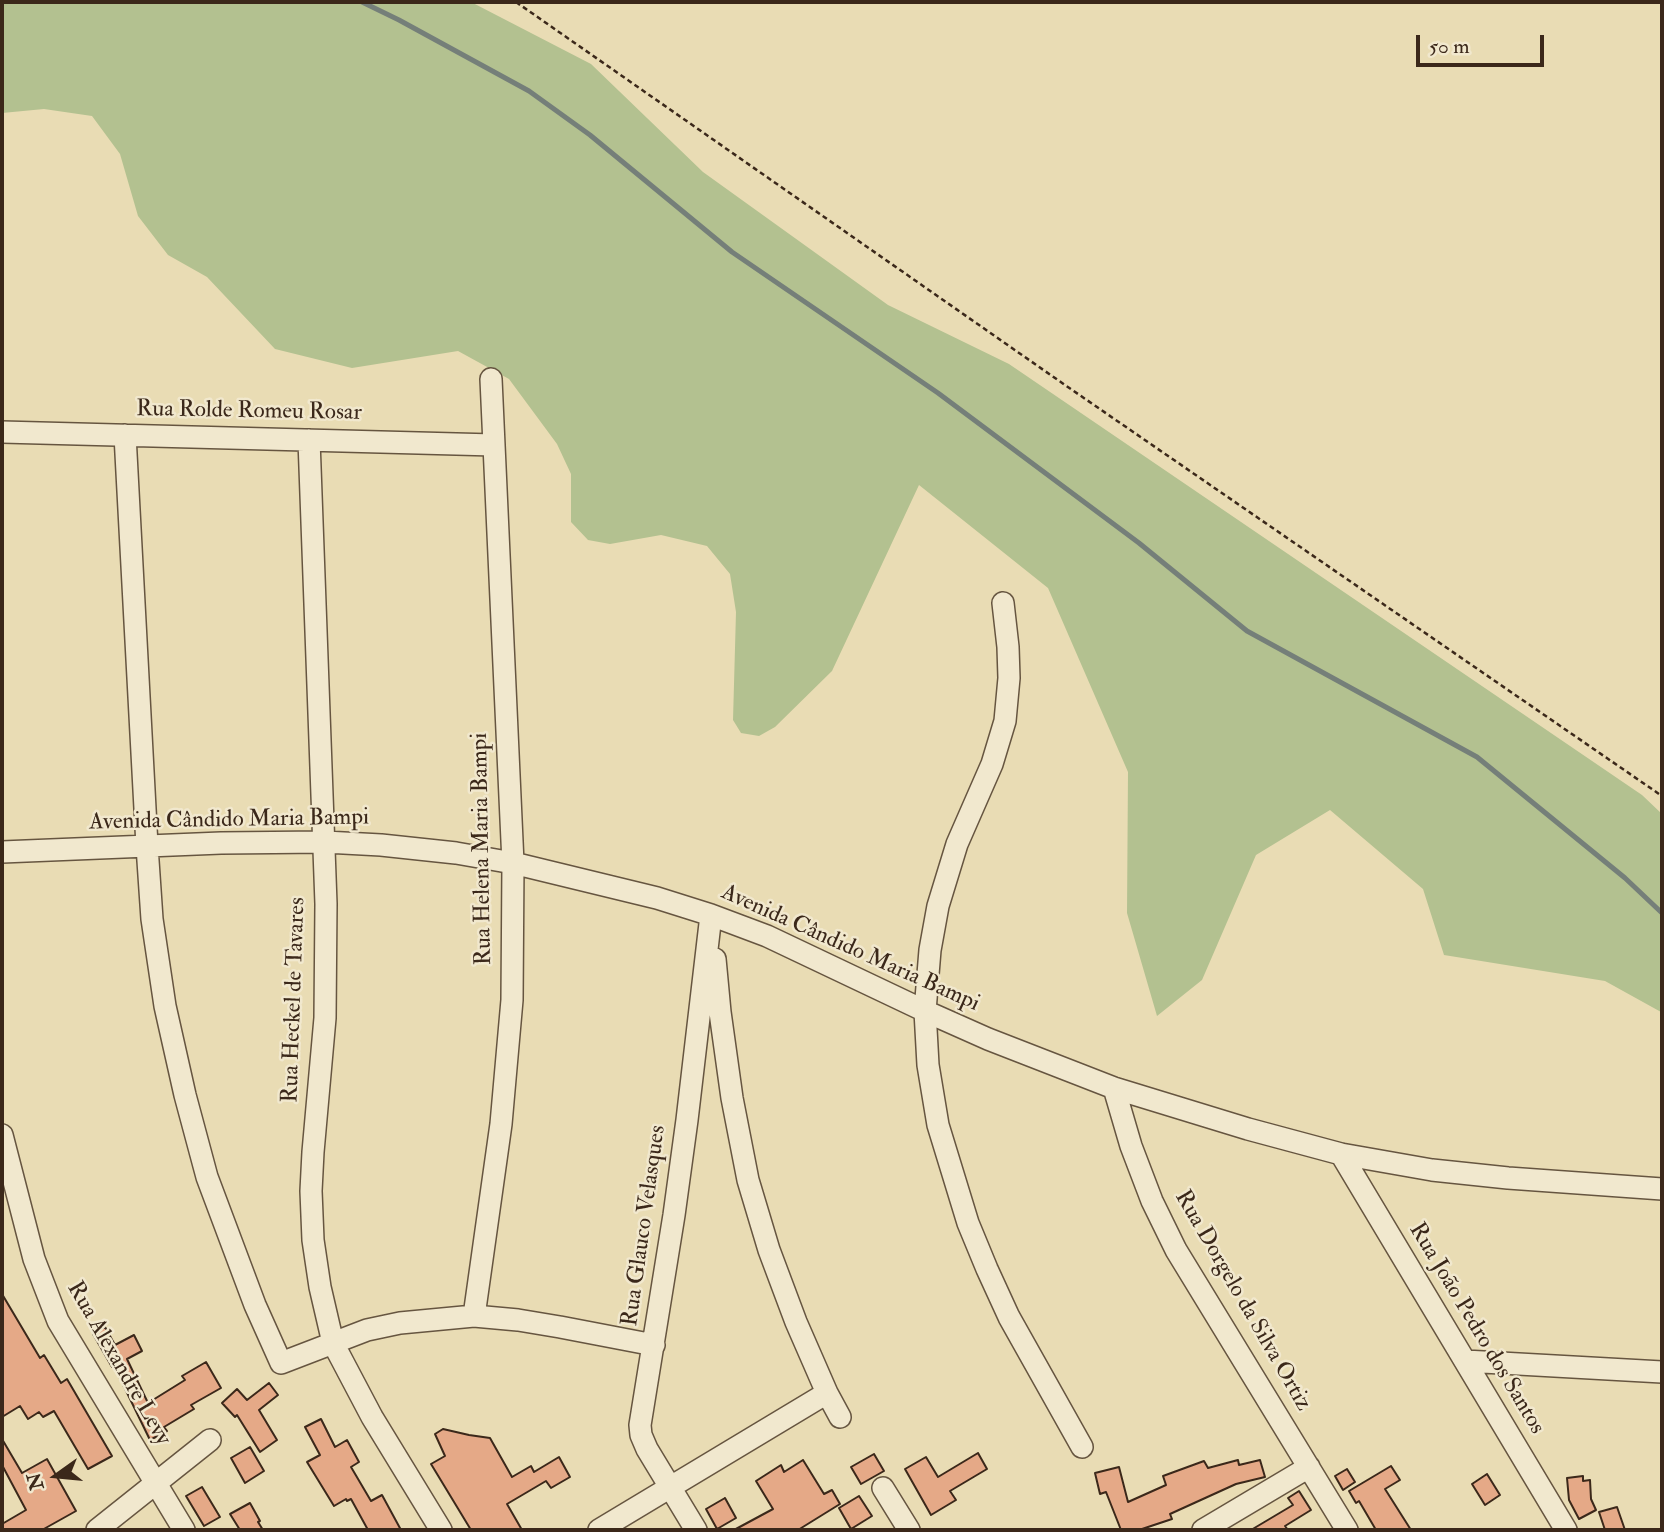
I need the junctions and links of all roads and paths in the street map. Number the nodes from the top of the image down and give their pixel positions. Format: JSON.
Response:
{"nodes":[{"id":1,"x":516,"y":2,"type":"edge"},
{"id":2,"x":491,"y":379,"type":"dead end"},
{"id":3,"x":2,"y":432,"type":"edge"},
{"id":4,"x":125,"y":435,"type":"junction"},
{"id":5,"x":309,"y":440,"type":"junction"},
{"id":6,"x":494,"y":445,"type":"junction"},
{"id":7,"x":1003,"y":603,"type":"dead end"},
{"id":8,"x":1662,"y":796,"type":"edge"},
{"id":9,"x":324,"y":842,"type":"junction"},
{"id":10,"x":147,"y":846,"type":"junction"},
{"id":11,"x":2,"y":852,"type":"edge"},
{"id":12,"x":513,"y":863,"type":"junction"},
{"id":13,"x":711,"y":915,"type":"junction"},
{"id":14,"x":925,"y":1011,"type":"junction"},
{"id":15,"x":1114,"y":1088,"type":"junction"},
{"id":16,"x":2,"y":1135,"type":"edge"},
{"id":17,"x":1341,"y":1154,"type":"junction"},
{"id":18,"x":1662,"y":1189,"type":"edge"},
{"id":19,"x":474,"y":1316,"type":"junction"},
{"id":20,"x":333,"y":1343,"type":"junction"},
{"id":21,"x":654,"y":1345,"type":"junction"},
{"id":22,"x":1465,"y":1361,"type":"junction"},
{"id":23,"x":1662,"y":1372,"type":"edge"},
{"id":24,"x":827,"y":1393,"type":"junction"},
{"id":25,"x":840,"y":1417,"type":"dead end"},
{"id":26,"x":210,"y":1440,"type":"dead end"},
{"id":27,"x":1082,"y":1447,"type":"dead end"},
{"id":28,"x":1309,"y":1467,"type":"junction"},
{"id":29,"x":156,"y":1483,"type":"junction"},
{"id":30,"x":670,"y":1488,"type":"junction"},
{"id":31,"x":883,"y":1488,"type":"dead end"},
{"id":32,"x":97,"y":1530,"type":"edge"},
{"id":33,"x":184,"y":1530,"type":"edge"},
{"id":34,"x":441,"y":1530,"type":"edge"},
{"id":35,"x":599,"y":1530,"type":"edge"},
{"id":36,"x":696,"y":1530,"type":"edge"},
{"id":37,"x":909,"y":1530,"type":"edge"},
{"id":38,"x":1203,"y":1530,"type":"edge"},
{"id":39,"x":1347,"y":1530,"type":"edge"},
{"id":40,"x":1566,"y":1530,"type":"edge"}],
"edges":[{"from":1,"to":8,"type":"path"},
{"from":2,"to":6,"type":"street","name":"Rua Helena Maria Bampi"},
{"from":3,"to":4,"type":"street","name":"Rua Rolde Romeu Rosar"},
{"from":4,"to":5,"type":"street","name":"Rua Rolde Romeu Rosar"},
{"from":4,"to":10,"type":"street"},
{"from":5,"to":6,"type":"street","name":"Rua Rolde Romeu Rosar"},
{"from":5,"to":9,"type":"street","name":"Rua Heckel de Tavares"},
{"from":6,"to":12,"type":"street","name":"Rua Helena Maria Bampi"},
{"from":7,"to":14,"type":"street"},
{"from":9,"to":10,"type":"street","name":"Avenida Cândido Maria Bampi"},
{"from":9,"to":12,"type":"street","name":"Avenida Cândido Maria Bampi"},
{"from":9,"to":20,"type":"street","name":"Rua Heckel de Tavares"},
{"from":10,"to":11,"type":"street","name":"Avenida Cândido Maria Bampi"},
{"from":10,"to":20,"type":"street"},
{"from":12,"to":13,"type":"street","name":"Avenida Cândido Maria Bampi"},
{"from":12,"to":19,"type":"street","name":"Rua Helena Maria Bampi"},
{"from":13,"to":14,"type":"street","name":"Avenida Cândido Maria Bampi"},
{"from":13,"to":21,"type":"street","name":"Rua Glauco Velasques"},
{"from":13,"to":24,"type":"street"},
{"from":14,"to":15,"type":"street","name":"Avenida Cândido Maria Bampi"},
{"from":14,"to":27,"type":"street"},
{"from":15,"to":17,"type":"street","name":"Avenida Cândido Maria Bampi"},
{"from":15,"to":28,"type":"street","name":"Rua Dorgelo da Silva Ortiz"},
{"from":16,"to":29,"type":"street","name":"Rua Alexandre Levy"},
{"from":17,"to":18,"type":"street","name":"Avenida Cândido Maria Bampi"},
{"from":17,"to":22,"type":"street","name":"Rua João Pedro dos Santos"},
{"from":19,"to":20,"type":"street"},
{"from":19,"to":21,"type":"street"},
{"from":20,"to":34,"type":"street","name":"Rua Heckel de Tavares"},
{"from":21,"to":30,"type":"street","name":"Rua Glauco Velasques"},
{"from":22,"to":23,"type":"street"},
{"from":22,"to":40,"type":"street","name":"Rua João Pedro dos Santos"},
{"from":24,"to":25,"type":"street"},
{"from":24,"to":30,"type":"street"},
{"from":26,"to":29,"type":"street"},
{"from":28,"to":38,"type":"street"},
{"from":28,"to":39,"type":"street","name":"Rua Dorgelo da Silva Ortiz"},
{"from":29,"to":32,"type":"street"},
{"from":29,"to":33,"type":"street","name":"Rua Alexandre Levy"},
{"from":30,"to":35,"type":"street"},
{"from":30,"to":36,"type":"street","name":"Rua Glauco Velasques"},
{"from":31,"to":37,"type":"street"}]}
